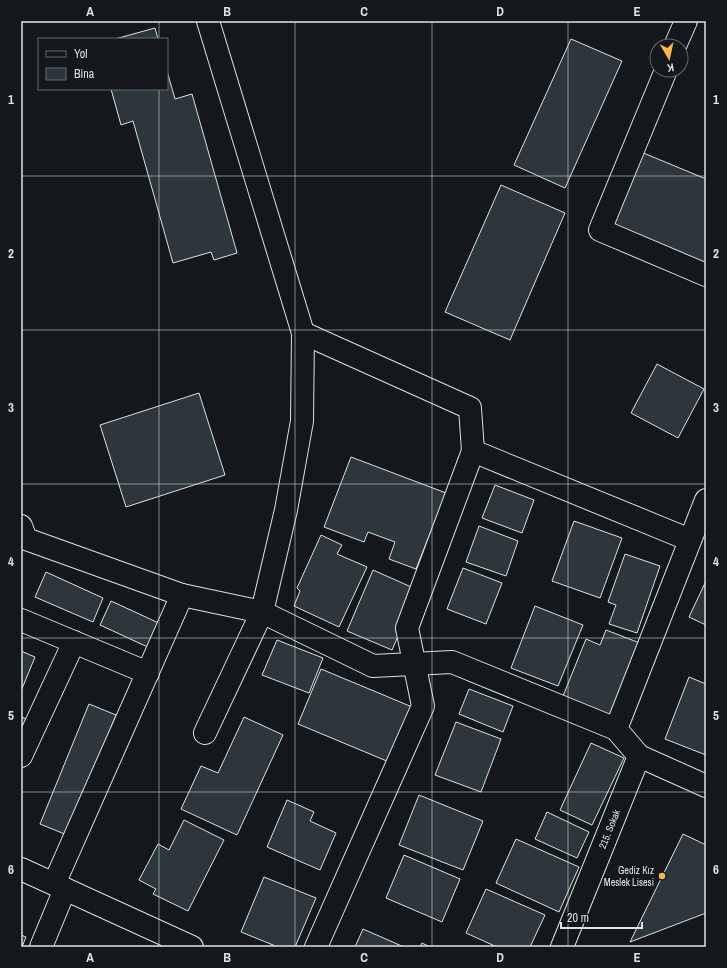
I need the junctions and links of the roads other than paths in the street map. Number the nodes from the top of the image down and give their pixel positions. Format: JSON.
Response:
{"nodes":[{"id":1,"x":208,"y":21,"type":"edge"},
{"id":2,"x":686,"y":21,"type":"edge"},
{"id":3,"x":679,"y":38,"type":"edge"},
{"id":4,"x":663,"y":78,"type":"edge"},
{"id":5,"x":706,"y":275,"type":"edge"},
{"id":6,"x":303,"y":333,"type":"junction"},
{"id":7,"x":473,"y":451,"type":"junction"},
{"id":8,"x":706,"y":500,"type":"edge"},
{"id":9,"x":22,"y":538,"type":"edge"},
{"id":10,"x":690,"y":540,"type":"junction"},
{"id":11,"x":182,"y":595,"type":"junction"},
{"id":12,"x":262,"y":612,"type":"junction"},
{"id":13,"x":21,"y":620,"type":"edge"},
{"id":14,"x":74,"y":642,"type":"junction"},
{"id":15,"x":414,"y":664,"type":"junction"},
{"id":16,"x":148,"y":673,"type":"junction"},
{"id":17,"x":616,"y":729,"type":"junction"},
{"id":18,"x":205,"y":733,"type":"dead end"},
{"id":19,"x":21,"y":756,"type":"edge"},
{"id":20,"x":638,"y":756,"type":"junction"},
{"id":21,"x":706,"y":786,"type":"edge"},
{"id":22,"x":21,"y":869,"type":"edge"},
{"id":23,"x":60,"y":886,"type":"junction"},
{"id":24,"x":41,"y":947,"type":"edge"},
{"id":25,"x":192,"y":947,"type":"edge"},
{"id":26,"x":316,"y":947,"type":"edge"},
{"id":27,"x":562,"y":947,"type":"edge"}],
"edges":[{"from":1,"to":6,"type":"street"},
{"from":2,"to":3,"type":"street"},
{"from":4,"to":5,"type":"street"},
{"from":6,"to":7,"type":"street"},
{"from":6,"to":12,"type":"street"},
{"from":7,"to":10,"type":"street"},
{"from":7,"to":15,"type":"street"},
{"from":8,"to":10,"type":"street"},
{"from":9,"to":11,"type":"street"},
{"from":10,"to":17,"type":"street"},
{"from":11,"to":12,"type":"street"},
{"from":11,"to":16,"type":"street"},
{"from":12,"to":15,"type":"street"},
{"from":12,"to":18,"type":"street"},
{"from":13,"to":14,"type":"street"},
{"from":14,"to":16,"type":"street"},
{"from":14,"to":19,"type":"street"},
{"from":15,"to":17,"type":"street"},
{"from":15,"to":26,"type":"street"},
{"from":16,"to":23,"type":"street"},
{"from":17,"to":20,"type":"street"},
{"from":20,"to":21,"type":"street"},
{"from":20,"to":27,"type":"street","name":"215. Sokak"},
{"from":22,"to":23,"type":"street"},
{"from":23,"to":24,"type":"street"},
{"from":23,"to":25,"type":"street"}]}
